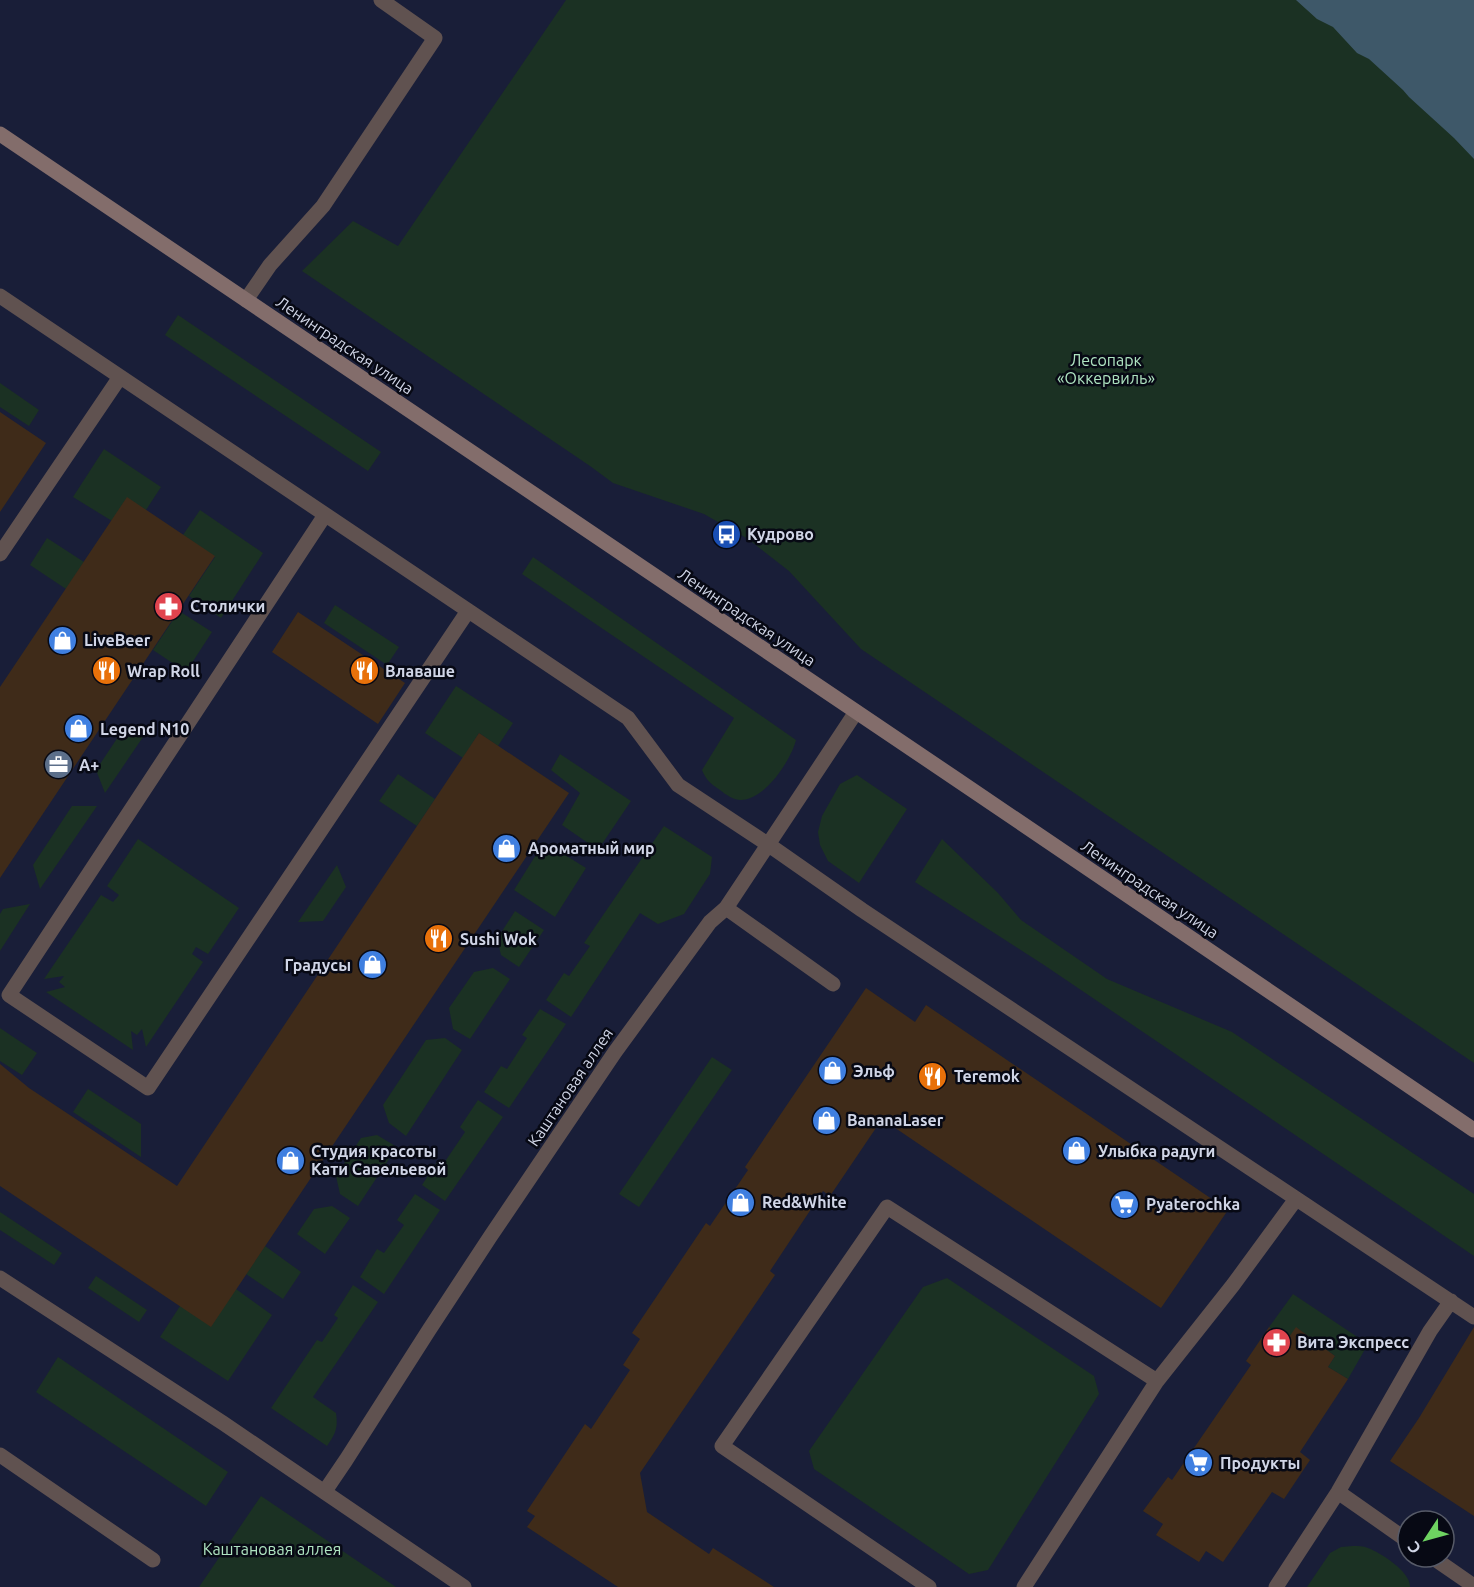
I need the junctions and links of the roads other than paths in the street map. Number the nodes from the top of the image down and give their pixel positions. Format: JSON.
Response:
{"nodes":[{"id":1,"x":381,"y":0,"type":"edge"},
{"id":2,"x":0,"y":134,"type":"edge"},
{"id":3,"x":0,"y":296,"type":"edge"},
{"id":4,"x":246,"y":300,"type":"junction"},
{"id":5,"x":120,"y":377,"type":"junction"},
{"id":6,"x":325,"y":515,"type":"junction"},
{"id":7,"x":0,"y":554,"type":"edge"},
{"id":8,"x":468,"y":611,"type":"junction"},
{"id":9,"x":856,"y":712,"type":"junction"},
{"id":10,"x":769,"y":845,"type":"junction"},
{"id":11,"x":726,"y":908,"type":"junction"},
{"id":12,"x":833,"y":984,"type":"dead end"},
{"id":13,"x":1474,"y":1130,"type":"edge"},
{"id":14,"x":1296,"y":1199,"type":"junction"},
{"id":15,"x":2,"y":1285,"type":"edge"},
{"id":16,"x":1451,"y":1301,"type":"junction"},
{"id":17,"x":1474,"y":1317,"type":"edge"},
{"id":18,"x":1158,"y":1382,"type":"junction"},
{"id":19,"x":0,"y":1455,"type":"edge"},
{"id":20,"x":325,"y":1491,"type":"junction"},
{"id":21,"x":1338,"y":1492,"type":"junction"},
{"id":22,"x":1396,"y":1533,"type":"edge"},
{"id":23,"x":153,"y":1560,"type":"dead end"},
{"id":24,"x":1449,"y":1569,"type":"edge"},
{"id":25,"x":1474,"y":1586,"type":"edge"},
{"id":26,"x":465,"y":1587,"type":"edge"},
{"id":27,"x":929,"y":1587,"type":"edge"},
{"id":28,"x":1024,"y":1587,"type":"edge"},
{"id":29,"x":1276,"y":1587,"type":"edge"}],
"edges":[{"from":1,"to":4,"type":"lane"},
{"from":2,"to":4,"type":"street","name":"Ленинградская улица"},
{"from":3,"to":5,"type":"lane"},
{"from":4,"to":9,"type":"street","name":"Ленинградская улица"},
{"from":5,"to":6,"type":"lane"},
{"from":5,"to":7,"type":"lane"},
{"from":6,"to":8,"type":"lane"},
{"from":6,"to":8,"type":"lane"},
{"from":8,"to":10,"type":"lane"},
{"from":9,"to":10,"type":"lane","name":"Каштановая аллея"},
{"from":9,"to":13,"type":"street","name":"Ленинградская улица"},
{"from":10,"to":11,"type":"lane","name":"Каштановая аллея"},
{"from":10,"to":14,"type":"lane"},
{"from":11,"to":12,"type":"lane"},
{"from":11,"to":20,"type":"lane","name":"Каштановая аллея"},
{"from":14,"to":16,"type":"lane"},
{"from":14,"to":18,"type":"lane"},
{"from":15,"to":20,"type":"lane"},
{"from":16,"to":17,"type":"lane"},
{"from":16,"to":21,"type":"lane"},
{"from":18,"to":27,"type":"lane"},
{"from":18,"to":28,"type":"lane"},
{"from":19,"to":23,"type":"lane"},
{"from":20,"to":26,"type":"lane"},
{"from":21,"to":22,"type":"lane"},
{"from":21,"to":29,"type":"lane"},
{"from":24,"to":25,"type":"lane"}]}
